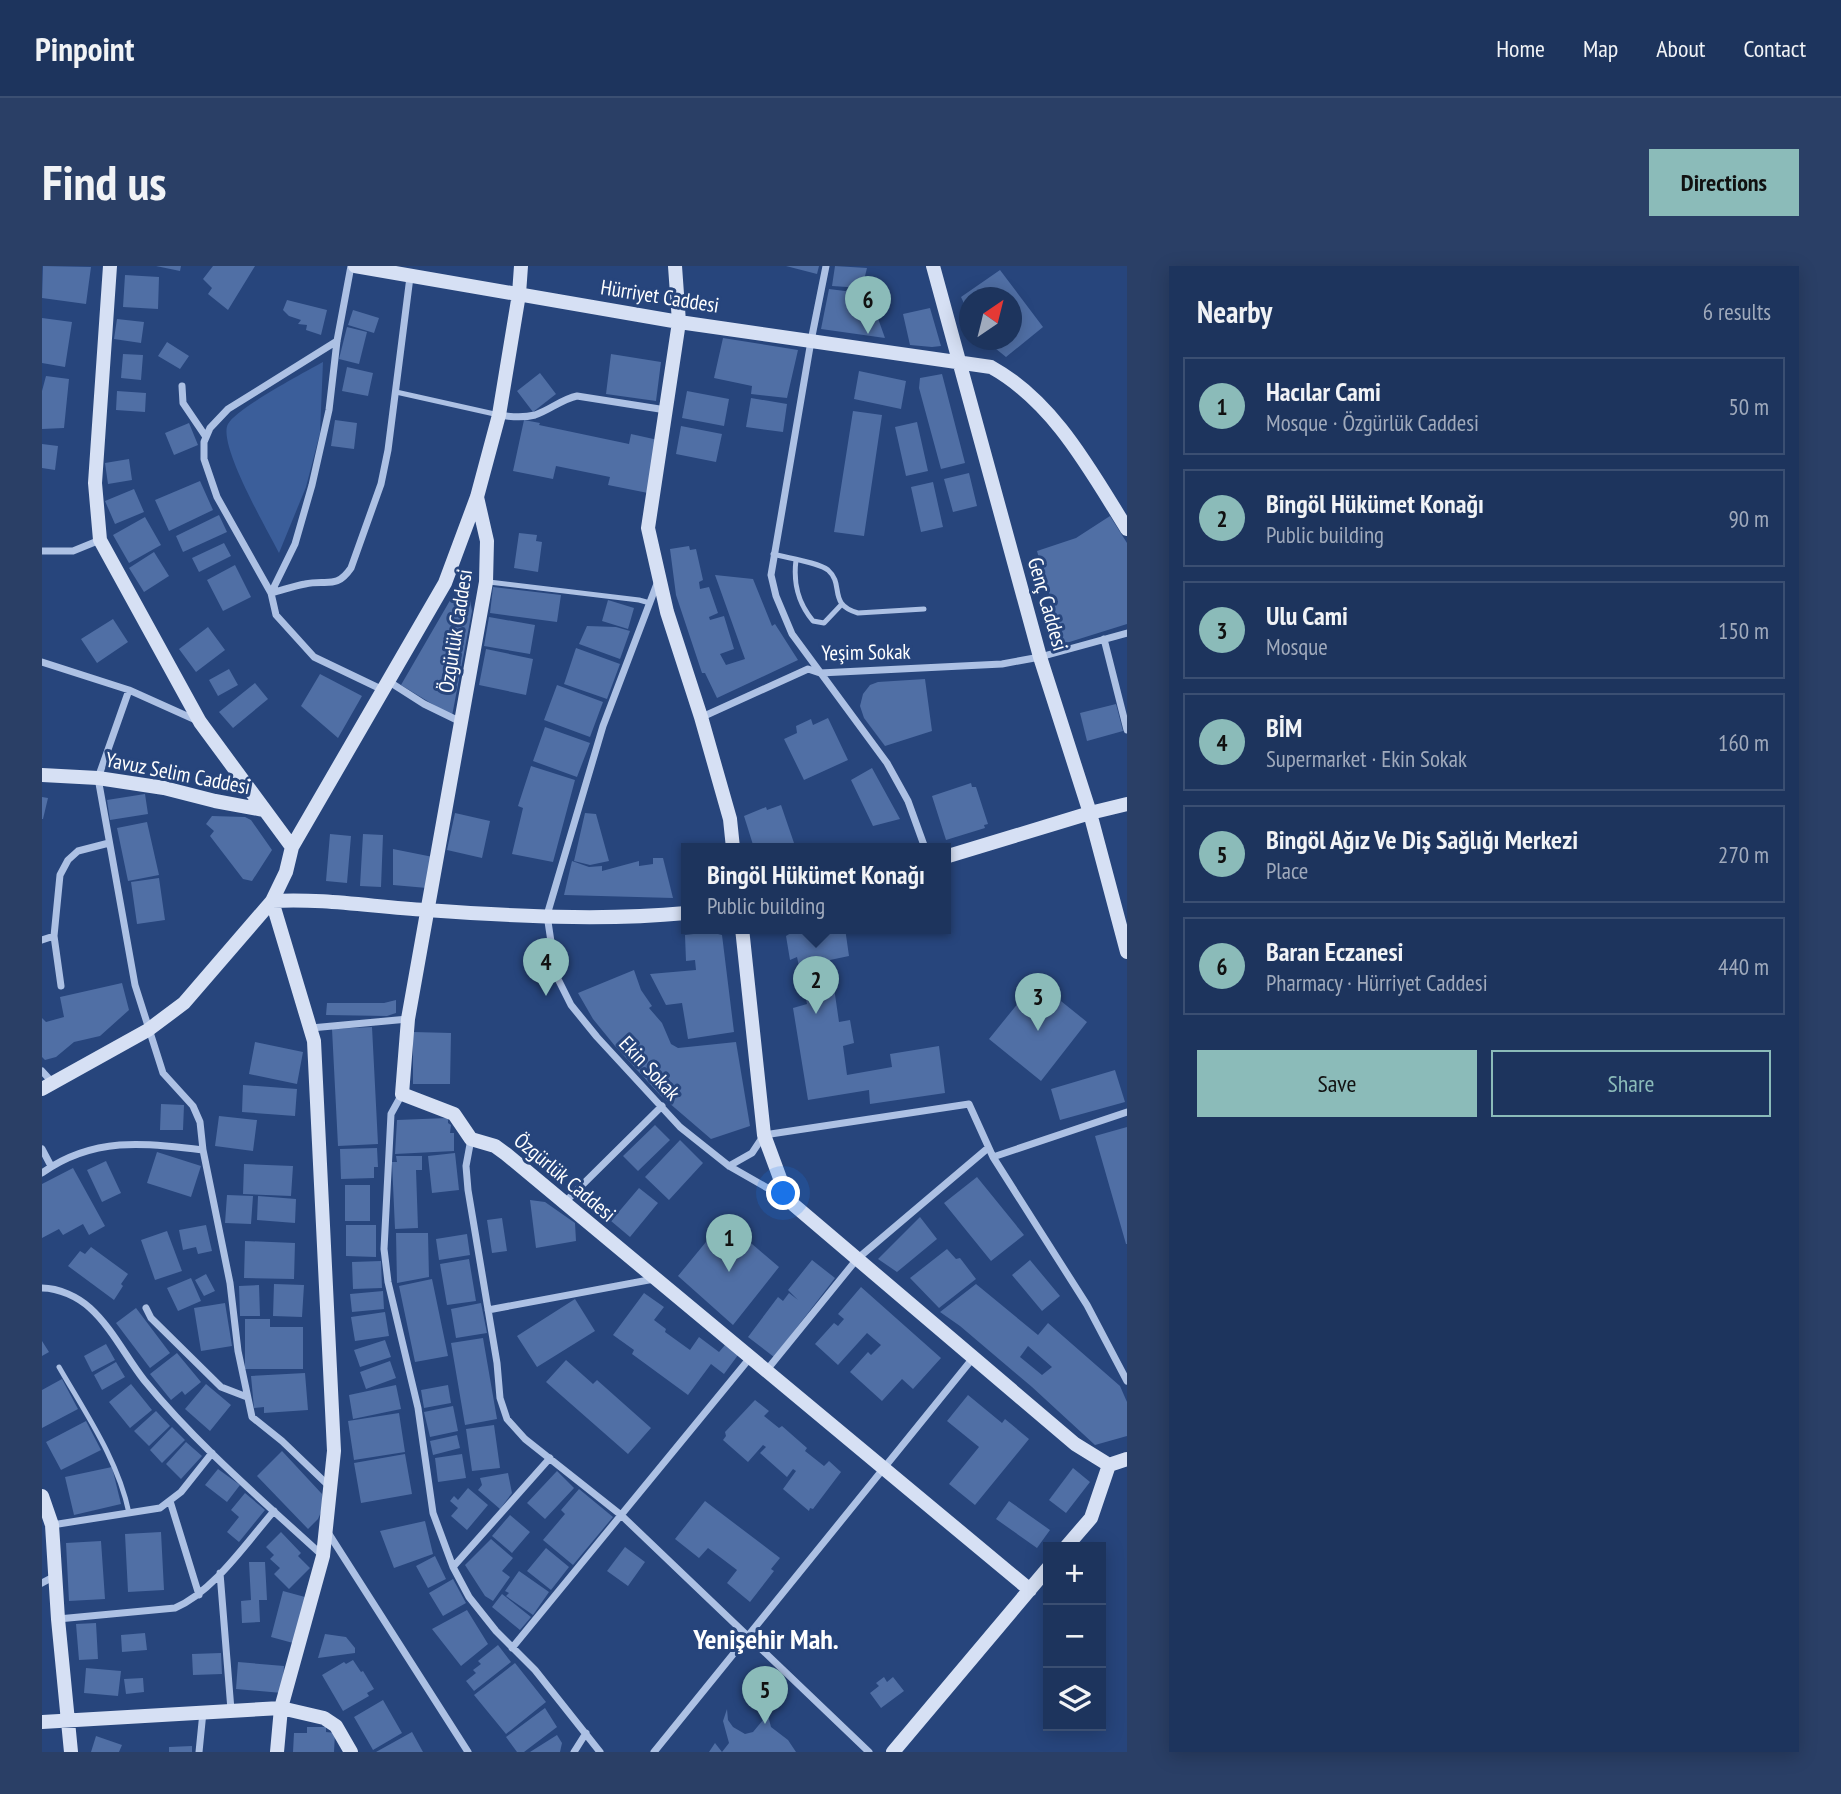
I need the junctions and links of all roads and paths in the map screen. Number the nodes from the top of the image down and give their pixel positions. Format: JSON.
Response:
{"nodes":[{"id":1,"x":110,"y":266,"type":"edge"},
{"id":2,"x":353,"y":266,"type":"edge"},
{"id":3,"x":521,"y":266,"type":"edge"},
{"id":4,"x":675,"y":266,"type":"edge"},
{"id":5,"x":826,"y":266,"type":"edge"},
{"id":6,"x":933,"y":266,"type":"edge"},
{"id":7,"x":403,"y":273,"type":"edge"},
{"id":8,"x":519,"y":294,"type":"junction"},
{"id":9,"x":679,"y":322,"type":"junction"},
{"id":10,"x":337,"y":341,"type":"junction"},
{"id":11,"x":811,"y":341,"type":"junction"},
{"id":12,"x":960,"y":363,"type":"junction"},
{"id":13,"x":182,"y":386,"type":"dead end"},
{"id":14,"x":396,"y":392,"type":"junction"},
{"id":15,"x":666,"y":410,"type":"junction"},
{"id":16,"x":499,"y":415,"type":"junction"},
{"id":17,"x":206,"y":437,"type":"junction"},
{"id":18,"x":477,"y":498,"type":"junction"},
{"id":19,"x":1127,"y":529,"type":"edge"},
{"id":20,"x":100,"y":540,"type":"junction"},
{"id":21,"x":42,"y":551,"type":"edge"},
{"id":22,"x":773,"y":554,"type":"junction"},
{"id":23,"x":796,"y":560,"type":"junction"},
{"id":24,"x":659,"y":578,"type":"junction"},
{"id":25,"x":486,"y":582,"type":"junction"},
{"id":26,"x":271,"y":593,"type":"junction"},
{"id":27,"x":650,"y":603,"type":"junction"},
{"id":28,"x":842,"y":604,"type":"junction"},
{"id":29,"x":924,"y":609,"type":"dead end"},
{"id":30,"x":1127,"y":633,"type":"edge"},
{"id":31,"x":1104,"y":639,"type":"junction"},
{"id":32,"x":1040,"y":657,"type":"junction"},
{"id":33,"x":42,"y":662,"type":"edge"},
{"id":34,"x":820,"y":673,"type":"junction"},
{"id":35,"x":386,"y":686,"type":"junction"},
{"id":36,"x":129,"y":690,"type":"junction"},
{"id":37,"x":701,"y":717,"type":"junction"},
{"id":38,"x":200,"y":722,"type":"junction"},
{"id":39,"x":462,"y":722,"type":"junction"},
{"id":40,"x":1127,"y":730,"type":"edge"},
{"id":41,"x":42,"y":775,"type":"edge"},
{"id":42,"x":98,"y":778,"type":"junction"},
{"id":43,"x":1127,"y":804,"type":"edge"},
{"id":44,"x":264,"y":810,"type":"junction"},
{"id":45,"x":1090,"y":813,"type":"junction"},
{"id":46,"x":109,"y":843,"type":"junction"},
{"id":47,"x":732,"y":843,"type":"edge"},
{"id":48,"x":923,"y":843,"type":"edge"},
{"id":49,"x":292,"y":847,"type":"junction"},
{"id":50,"x":951,"y":855,"type":"edge"},
{"id":51,"x":272,"y":901,"type":"junction"},
{"id":52,"x":428,"y":910,"type":"junction"},
{"id":53,"x":681,"y":914,"type":"edge"},
{"id":54,"x":547,"y":915,"type":"junction"},
{"id":55,"x":743,"y":934,"type":"edge"},
{"id":56,"x":54,"y":936,"type":"junction"},
{"id":57,"x":42,"y":940,"type":"edge"},
{"id":58,"x":1127,"y":952,"type":"edge"},
{"id":59,"x":61,"y":986,"type":"dead end"},
{"id":60,"x":408,"y":1019,"type":"junction"},
{"id":61,"x":310,"y":1028,"type":"junction"},
{"id":62,"x":148,"y":1030,"type":"junction"},
{"id":63,"x":42,"y":1071,"type":"edge"},
{"id":64,"x":47,"y":1086,"type":"edge"},
{"id":65,"x":402,"y":1094,"type":"junction"},
{"id":66,"x":662,"y":1106,"type":"junction"},
{"id":67,"x":1127,"y":1112,"type":"edge"},
{"id":68,"x":764,"y":1135,"type":"junction"},
{"id":69,"x":471,"y":1139,"type":"junction"},
{"id":70,"x":42,"y":1149,"type":"edge"},
{"id":71,"x":988,"y":1149,"type":"junction"},
{"id":72,"x":203,"y":1150,"type":"junction"},
{"id":73,"x":993,"y":1157,"type":"junction"},
{"id":74,"x":51,"y":1166,"type":"junction"},
{"id":75,"x":729,"y":1166,"type":"junction"},
{"id":76,"x":42,"y":1173,"type":"edge"},
{"id":77,"x":788,"y":1200,"type":"junction"},
{"id":78,"x":564,"y":1203,"type":"junction"},
{"id":79,"x":857,"y":1259,"type":"junction"},
{"id":80,"x":654,"y":1279,"type":"junction"},
{"id":81,"x":42,"y":1288,"type":"edge"},
{"id":82,"x":146,"y":1308,"type":"dead end"},
{"id":83,"x":488,"y":1310,"type":"junction"},
{"id":84,"x":973,"y":1358,"type":"junction"},
{"id":85,"x":749,"y":1359,"type":"junction"},
{"id":86,"x":59,"y":1367,"type":"dead end"},
{"id":87,"x":765,"y":1372,"type":"junction"},
{"id":88,"x":1127,"y":1381,"type":"edge"},
{"id":89,"x":247,"y":1397,"type":"junction"},
{"id":90,"x":212,"y":1453,"type":"junction"},
{"id":91,"x":550,"y":1458,"type":"junction"},
{"id":92,"x":1127,"y":1459,"type":"edge"},
{"id":93,"x":1109,"y":1465,"type":"junction"},
{"id":94,"x":883,"y":1469,"type":"junction"},
{"id":95,"x":330,"y":1488,"type":"junction"},
{"id":96,"x":42,"y":1496,"type":"edge"},
{"id":97,"x":170,"y":1501,"type":"junction"},
{"id":98,"x":274,"y":1511,"type":"junction"},
{"id":99,"x":129,"y":1513,"type":"junction"},
{"id":100,"x":621,"y":1515,"type":"junction"},
{"id":101,"x":52,"y":1525,"type":"junction"},
{"id":102,"x":326,"y":1529,"type":"junction"},
{"id":103,"x":1070,"y":1542,"type":"edge"},
{"id":104,"x":323,"y":1556,"type":"junction"},
{"id":105,"x":453,"y":1567,"type":"junction"},
{"id":106,"x":219,"y":1573,"type":"junction"},
{"id":107,"x":1043,"y":1574,"type":"edge"},
{"id":108,"x":49,"y":1580,"type":"edge"},
{"id":109,"x":1030,"y":1590,"type":"junction"},
{"id":110,"x":199,"y":1595,"type":"junction"},
{"id":111,"x":58,"y":1619,"type":"junction"},
{"id":112,"x":749,"y":1635,"type":"junction"},
{"id":113,"x":512,"y":1648,"type":"junction"},
{"id":114,"x":281,"y":1708,"type":"junction"},
{"id":115,"x":231,"y":1710,"type":"junction"},
{"id":116,"x":203,"y":1712,"type":"junction"},
{"id":117,"x":69,"y":1720,"type":"junction"},
{"id":118,"x":42,"y":1722,"type":"edge"},
{"id":119,"x":586,"y":1733,"type":"junction"},
{"id":120,"x":71,"y":1752,"type":"edge"},
{"id":121,"x":199,"y":1752,"type":"edge"},
{"id":122,"x":277,"y":1752,"type":"edge"},
{"id":123,"x":351,"y":1752,"type":"edge"},
{"id":124,"x":468,"y":1752,"type":"edge"},
{"id":125,"x":574,"y":1752,"type":"edge"},
{"id":126,"x":600,"y":1752,"type":"edge"},
{"id":127,"x":654,"y":1752,"type":"edge"},
{"id":128,"x":869,"y":1752,"type":"edge"},
{"id":129,"x":893,"y":1752,"type":"edge"}],
"edges":[{"from":1,"to":20,"type":"street"},
{"from":2,"to":7,"type":"street","name":"Hürriyet Caddesi"},
{"from":2,"to":10,"type":"street"},
{"from":3,"to":8,"type":"street"},
{"from":4,"to":9,"type":"street"},
{"from":5,"to":11,"type":"street"},
{"from":6,"to":12,"type":"street","name":"Genç Caddesi"},
{"from":7,"to":8,"type":"street","name":"Hürriyet Caddesi"},
{"from":7,"to":14,"type":"street"},
{"from":8,"to":9,"type":"street","name":"Hürriyet Caddesi"},
{"from":8,"to":16,"type":"street"},
{"from":9,"to":11,"type":"street","name":"Hürriyet Caddesi"},
{"from":9,"to":15,"type":"street"},
{"from":10,"to":17,"type":"street"},
{"from":10,"to":26,"type":"street"},
{"from":11,"to":12,"type":"street","name":"Hürriyet Caddesi"},
{"from":11,"to":22,"type":"street"},
{"from":12,"to":19,"type":"street","name":"Hürriyet Caddesi"},
{"from":12,"to":32,"type":"street","name":"Genç Caddesi"},
{"from":13,"to":17,"type":"street"},
{"from":14,"to":16,"type":"lane"},
{"from":14,"to":26,"type":"street"},
{"from":15,"to":16,"type":"street"},
{"from":15,"to":24,"type":"street"},
{"from":16,"to":18,"type":"street"},
{"from":17,"to":26,"type":"street"},
{"from":18,"to":25,"type":"street","name":"Özgürlük Caddesi"},
{"from":18,"to":35,"type":"street"},
{"from":20,"to":21,"type":"street"},
{"from":20,"to":38,"type":"street"},
{"from":22,"to":23,"type":"lane"},
{"from":22,"to":34,"type":"street"},
{"from":23,"to":28,"type":"lane"},
{"from":23,"to":28,"type":"lane"},
{"from":24,"to":27,"type":"street"},
{"from":24,"to":37,"type":"street"},
{"from":25,"to":27,"type":"lane"},
{"from":25,"to":39,"type":"street","name":"Özgürlük Caddesi"},
{"from":26,"to":35,"type":"street"},
{"from":27,"to":54,"type":"street"},
{"from":28,"to":29,"type":"lane"},
{"from":30,"to":31,"type":"street","name":"Yeşim Sokak"},
{"from":31,"to":32,"type":"street","name":"Yeşim Sokak"},
{"from":31,"to":40,"type":"street"},
{"from":32,"to":34,"type":"street","name":"Yeşim Sokak"},
{"from":32,"to":45,"type":"street","name":"Genç Caddesi"},
{"from":33,"to":36,"type":"street"},
{"from":34,"to":37,"type":"street","name":"Yeşim Sokak"},
{"from":34,"to":48,"type":"street"},
{"from":35,"to":39,"type":"street"},
{"from":35,"to":49,"type":"street"},
{"from":36,"to":38,"type":"street"},
{"from":36,"to":42,"type":"street"},
{"from":37,"to":47,"type":"street"},
{"from":38,"to":44,"type":"street"},
{"from":39,"to":52,"type":"street","name":"Özgürlük Caddesi"},
{"from":41,"to":42,"type":"street","name":"Yavuz Selim Caddesi"},
{"from":42,"to":44,"type":"street","name":"Yavuz Selim Caddesi"},
{"from":42,"to":46,"type":"street"},
{"from":43,"to":45,"type":"street"},
{"from":44,"to":49,"type":"street"},
{"from":45,"to":50,"type":"street"},
{"from":45,"to":58,"type":"street","name":"Genç Caddesi"},
{"from":46,"to":56,"type":"street"},
{"from":46,"to":62,"type":"street"},
{"from":49,"to":51,"type":"street"},
{"from":51,"to":52,"type":"street"},
{"from":51,"to":61,"type":"street"},
{"from":51,"to":62,"type":"street"},
{"from":52,"to":54,"type":"street"},
{"from":52,"to":60,"type":"street","name":"Özgürlük Caddesi"},
{"from":53,"to":54,"type":"street"},
{"from":54,"to":66,"type":"street","name":"Ekin Sokak"},
{"from":55,"to":68,"type":"street"},
{"from":56,"to":57,"type":"street"},
{"from":56,"to":59,"type":"street"},
{"from":60,"to":61,"type":"street"},
{"from":60,"to":65,"type":"street","name":"Özgürlük Caddesi"},
{"from":61,"to":95,"type":"street"},
{"from":62,"to":64,"type":"street"},
{"from":62,"to":72,"type":"street"},
{"from":63,"to":64,"type":"street"},
{"from":65,"to":69,"type":"street","name":"Özgürlük Caddesi"},
{"from":65,"to":105,"type":"street"},
{"from":66,"to":75,"type":"street","name":"Ekin Sokak"},
{"from":66,"to":78,"type":"street"},
{"from":67,"to":73,"type":"street"},
{"from":68,"to":71,"type":"street"},
{"from":68,"to":75,"type":"street"},
{"from":68,"to":77,"type":"street"},
{"from":69,"to":78,"type":"street","name":"Özgürlük Caddesi"},
{"from":69,"to":83,"type":"street"},
{"from":70,"to":74,"type":"street"},
{"from":71,"to":73,"type":"street"},
{"from":71,"to":79,"type":"street"},
{"from":72,"to":74,"type":"street"},
{"from":72,"to":89,"type":"street"},
{"from":73,"to":88,"type":"street"},
{"from":74,"to":76,"type":"street"},
{"from":75,"to":77,"type":"street","name":"Ekin Sokak"},
{"from":77,"to":79,"type":"street"},
{"from":78,"to":80,"type":"street","name":"Özgürlük Caddesi"},
{"from":79,"to":84,"type":"street"},
{"from":79,"to":87,"type":"street"},
{"from":80,"to":83,"type":"street"},
{"from":80,"to":85,"type":"street","name":"Özgürlük Caddesi"},
{"from":81,"to":90,"type":"street"},
{"from":82,"to":89,"type":"street"},
{"from":83,"to":91,"type":"street"},
{"from":84,"to":93,"type":"street"},
{"from":84,"to":94,"type":"street"},
{"from":85,"to":87,"type":"street","name":"Özgürlük Caddesi"},
{"from":85,"to":100,"type":"street"},
{"from":86,"to":99,"type":"lane"},
{"from":87,"to":94,"type":"street","name":"Özgürlük Caddesi"},
{"from":89,"to":95,"type":"street"},
{"from":90,"to":97,"type":"street"},
{"from":90,"to":98,"type":"street"},
{"from":91,"to":100,"type":"street"},
{"from":91,"to":105,"type":"street"},
{"from":92,"to":93,"type":"street"},
{"from":93,"to":103,"type":"street"},
{"from":94,"to":109,"type":"street","name":"Özgürlük Caddesi"},
{"from":94,"to":112,"type":"street"},
{"from":95,"to":102,"type":"street"},
{"from":96,"to":101,"type":"street"},
{"from":97,"to":99,"type":"street"},
{"from":97,"to":110,"type":"street"},
{"from":98,"to":104,"type":"street"},
{"from":98,"to":106,"type":"street"},
{"from":99,"to":101,"type":"street"},
{"from":100,"to":112,"type":"street"},
{"from":100,"to":113,"type":"street"},
{"from":101,"to":108,"type":"street"},
{"from":102,"to":104,"type":"street"},
{"from":102,"to":124,"type":"street"},
{"from":104,"to":114,"type":"street"},
{"from":105,"to":113,"type":"street"},
{"from":106,"to":110,"type":"street"},
{"from":106,"to":115,"type":"street"},
{"from":107,"to":109,"type":"street"},
{"from":108,"to":111,"type":"street"},
{"from":109,"to":129,"type":"street"},
{"from":110,"to":111,"type":"street"},
{"from":111,"to":117,"type":"street"},
{"from":112,"to":127,"type":"street"},
{"from":112,"to":128,"type":"street"},
{"from":113,"to":119,"type":"street"},
{"from":114,"to":115,"type":"street"},
{"from":114,"to":122,"type":"street"},
{"from":114,"to":123,"type":"street"},
{"from":115,"to":116,"type":"street"},
{"from":116,"to":117,"type":"street"},
{"from":116,"to":121,"type":"street"},
{"from":117,"to":118,"type":"street"},
{"from":117,"to":120,"type":"street"},
{"from":119,"to":125,"type":"street"},
{"from":119,"to":126,"type":"street"}]}
